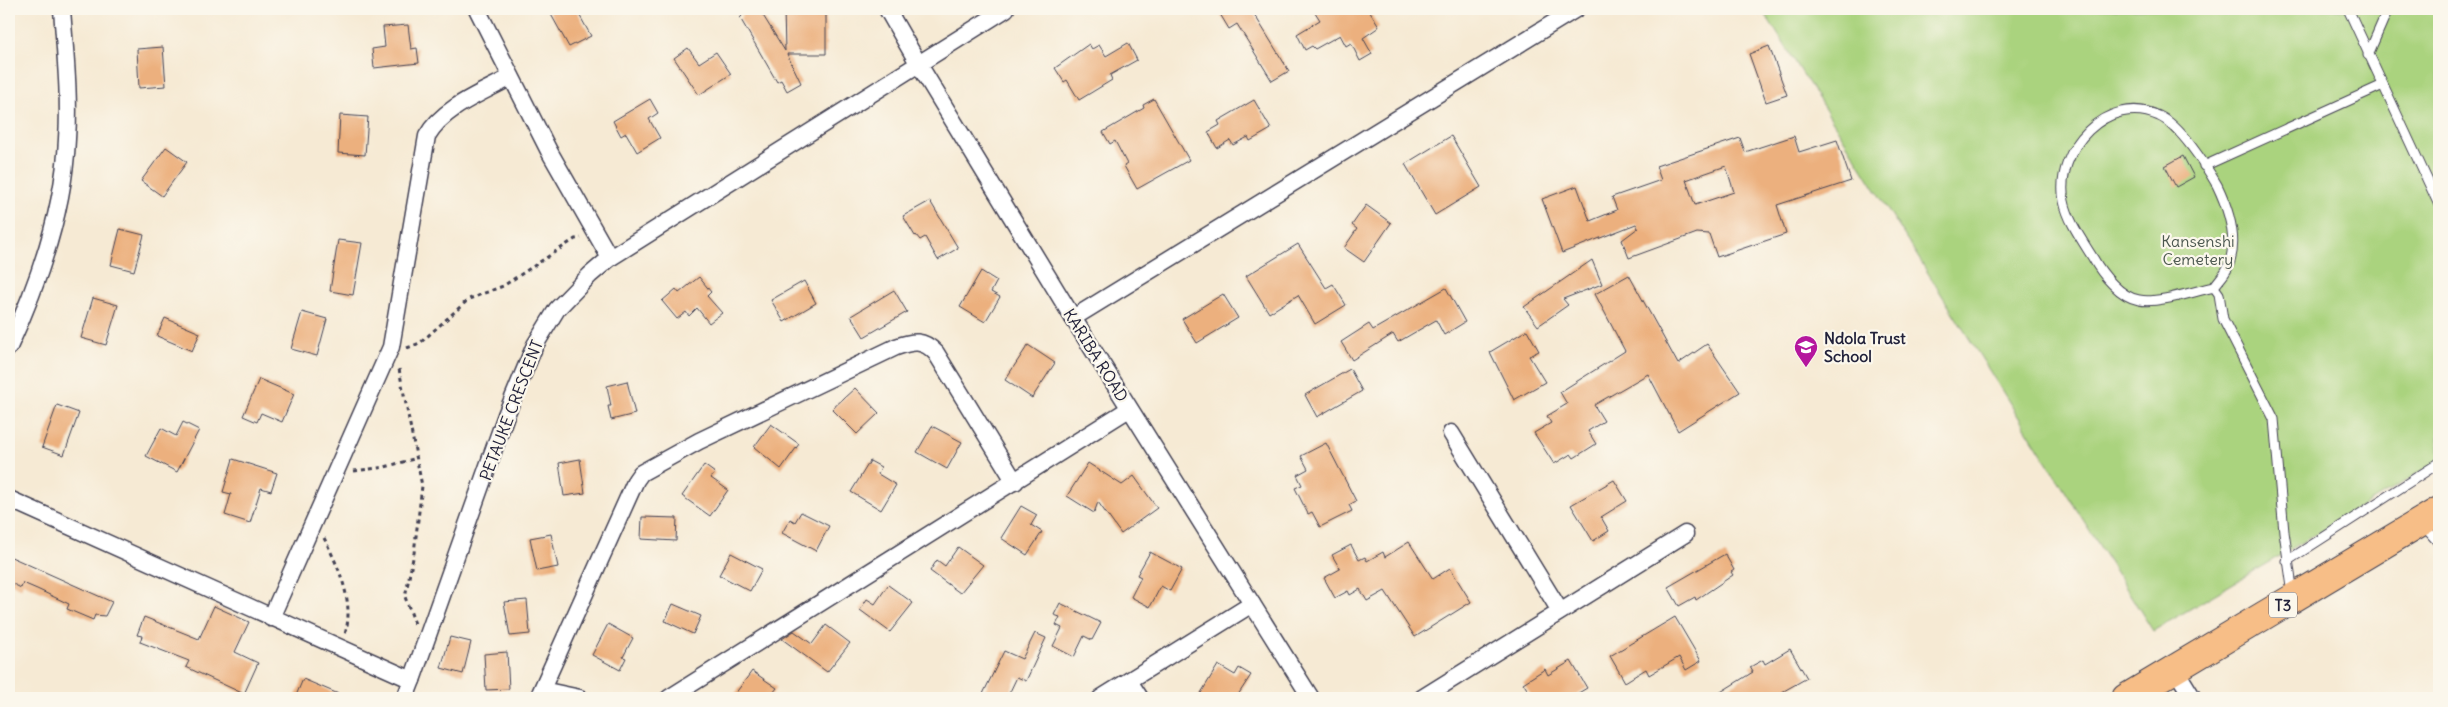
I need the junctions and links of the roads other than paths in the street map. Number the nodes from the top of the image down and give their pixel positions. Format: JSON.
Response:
{"nodes":[{"id":1,"x":62,"y":9,"type":"edge"},
{"id":2,"x":477,"y":9,"type":"edge"},
{"id":3,"x":887,"y":9,"type":"edge"},
{"id":4,"x":1006,"y":9,"type":"edge"},
{"id":5,"x":1576,"y":9,"type":"edge"},
{"id":6,"x":2348,"y":9,"type":"edge"},
{"id":7,"x":2388,"y":9,"type":"edge"},
{"id":8,"x":2368,"y":55,"type":"junction"},
{"id":9,"x":918,"y":63,"type":"junction"},
{"id":10,"x":512,"y":77,"type":"junction"},
{"id":11,"x":2383,"y":85,"type":"junction"},
{"id":12,"x":2204,"y":166,"type":"junction"},
{"id":13,"x":2439,"y":205,"type":"edge"},
{"id":14,"x":610,"y":258,"type":"junction"},
{"id":15,"x":2214,"y":287,"type":"junction"},
{"id":16,"x":1073,"y":318,"type":"junction"},
{"id":17,"x":9,"y":347,"type":"edge"},
{"id":18,"x":1129,"y":408,"type":"junction"},
{"id":19,"x":1451,"y":433,"type":"dead end"},
{"id":20,"x":2439,"y":463,"type":"edge"},
{"id":21,"x":1015,"y":482,"type":"junction"},
{"id":22,"x":9,"y":499,"type":"edge"},
{"id":23,"x":2430,"y":517,"type":"edge"},
{"id":24,"x":1685,"y":534,"type":"dead end"},
{"id":25,"x":2439,"y":543,"type":"edge"},
{"id":26,"x":2287,"y":561,"type":"junction"},
{"id":27,"x":2294,"y":599,"type":"junction"},
{"id":28,"x":1252,"y":604,"type":"junction"},
{"id":29,"x":1560,"y":611,"type":"junction"},
{"id":30,"x":271,"y":618,"type":"junction"},
{"id":31,"x":2175,"y":669,"type":"junction"},
{"id":32,"x":412,"y":680,"type":"junction"},
{"id":33,"x":1129,"y":681,"type":"junction"},
{"id":34,"x":540,"y":694,"type":"edge"},
{"id":35,"x":405,"y":698,"type":"edge"},
{"id":36,"x":580,"y":698,"type":"edge"},
{"id":37,"x":669,"y":698,"type":"edge"},
{"id":38,"x":1101,"y":698,"type":"edge"},
{"id":39,"x":1140,"y":698,"type":"edge"},
{"id":40,"x":1311,"y":698,"type":"edge"},
{"id":41,"x":1422,"y":698,"type":"edge"},
{"id":42,"x":2127,"y":698,"type":"edge"},
{"id":43,"x":2193,"y":698,"type":"edge"}],
"edges":[{"from":1,"to":17,"type":"street"},
{"from":2,"to":10,"type":"street"},
{"from":3,"to":9,"type":"street","name":"KARIBA ROAD"},
{"from":4,"to":9,"type":"street","name":"PETAUKE CRESCENT"},
{"from":5,"to":16,"type":"street"},
{"from":6,"to":8,"type":"lane"},
{"from":7,"to":8,"type":"lane"},
{"from":8,"to":11,"type":"lane"},
{"from":9,"to":14,"type":"street","name":"PETAUKE CRESCENT"},
{"from":9,"to":16,"type":"street","name":"KARIBA ROAD"},
{"from":10,"to":14,"type":"street"},
{"from":10,"to":30,"type":"street"},
{"from":11,"to":12,"type":"lane"},
{"from":11,"to":13,"type":"lane"},
{"from":12,"to":15,"type":"lane"},
{"from":12,"to":15,"type":"lane"},
{"from":14,"to":32,"type":"street","name":"PETAUKE CRESCENT"},
{"from":15,"to":26,"type":"lane"},
{"from":16,"to":18,"type":"street","name":"KARIBA ROAD"},
{"from":18,"to":21,"type":"street"},
{"from":18,"to":28,"type":"street","name":"KARIBA ROAD"},
{"from":19,"to":29,"type":"street"},
{"from":20,"to":26,"type":"lane"},
{"from":21,"to":34,"type":"street"},
{"from":21,"to":37,"type":"street"},
{"from":22,"to":30,"type":"street"},
{"from":23,"to":25,"type":"lane"},
{"from":23,"to":27,"type":"highway","number":"T3"},
{"from":24,"to":29,"type":"street"},
{"from":26,"to":27,"type":"lane"},
{"from":27,"to":31,"type":"highway","number":"T3"},
{"from":28,"to":33,"type":"street"},
{"from":28,"to":40,"type":"street","name":"KARIBA ROAD"},
{"from":29,"to":41,"type":"street"},
{"from":30,"to":32,"type":"street"},
{"from":31,"to":42,"type":"highway","number":"T3"},
{"from":31,"to":43,"type":"street"},
{"from":32,"to":35,"type":"street","name":"PETAUKE CRESCENT"},
{"from":33,"to":38,"type":"street"},
{"from":33,"to":39,"type":"street"},
{"from":34,"to":36,"type":"street"}]}
